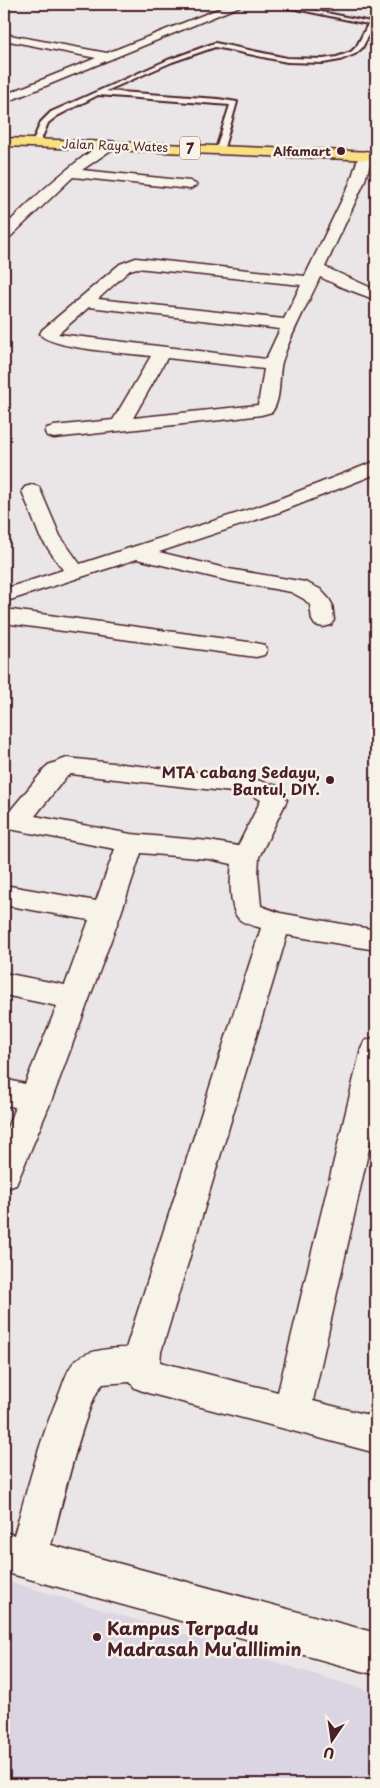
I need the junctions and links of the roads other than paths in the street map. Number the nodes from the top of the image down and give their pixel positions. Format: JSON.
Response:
{"nodes":[{"id":1,"x":240,"y":4,"type":"edge"},
{"id":2,"x":275,"y":4,"type":"edge"},
{"id":3,"x":4,"y":37,"type":"edge"},
{"id":4,"x":108,"y":57,"type":"junction"},
{"id":5,"x":97,"y":93,"type":"junction"},
{"id":6,"x":4,"y":99,"type":"edge"},
{"id":7,"x":4,"y":142,"type":"edge"},
{"id":8,"x":36,"y":143,"type":"junction"},
{"id":9,"x":108,"y":145,"type":"junction"},
{"id":10,"x":220,"y":149,"type":"junction"},
{"id":11,"x":371,"y":155,"type":"edge"},
{"id":12,"x":70,"y":173,"type":"junction"},
{"id":13,"x":190,"y":185,"type":"dead end"},
{"id":14,"x":4,"y":235,"type":"edge"},
{"id":15,"x":314,"y":275,"type":"junction"},
{"id":16,"x":376,"y":295,"type":"edge"},
{"id":17,"x":86,"y":302,"type":"junction"},
{"id":18,"x":290,"y":325,"type":"junction"},
{"id":19,"x":162,"y":351,"type":"junction"},
{"id":20,"x":273,"y":365,"type":"junction"},
{"id":21,"x":120,"y":425,"type":"junction"},
{"id":22,"x":54,"y":432,"type":"dead end"},
{"id":23,"x":376,"y":467,"type":"edge"},
{"id":24,"x":32,"y":491,"type":"dead end"},
{"id":25,"x":136,"y":553,"type":"junction"},
{"id":26,"x":76,"y":573,"type":"junction"},
{"id":27,"x":4,"y":596,"type":"edge"},
{"id":28,"x":4,"y":616,"type":"edge"},
{"id":29,"x":323,"y":620,"type":"dead end"},
{"id":30,"x":256,"y":650,"type":"dead end"},
{"id":31,"x":10,"y":820,"type":"edge"},
{"id":32,"x":131,"y":843,"type":"junction"},
{"id":33,"x":246,"y":857,"type":"junction"},
{"id":34,"x":4,"y":895,"type":"edge"},
{"id":35,"x":107,"y":913,"type":"junction"},
{"id":36,"x":277,"y":923,"type":"junction"},
{"id":37,"x":376,"y":940,"type":"edge"},
{"id":38,"x":4,"y":984,"type":"edge"},
{"id":39,"x":75,"y":998,"type":"junction"},
{"id":40,"x":376,"y":1049,"type":"edge"},
{"id":41,"x":4,"y":1092,"type":"edge"},
{"id":42,"x":36,"y":1099,"type":"junction"},
{"id":43,"x":4,"y":1175,"type":"edge"},
{"id":44,"x":141,"y":1365,"type":"junction"},
{"id":45,"x":292,"y":1412,"type":"junction"},
{"id":46,"x":376,"y":1435,"type":"edge"},
{"id":47,"x":16,"y":1555,"type":"edge"},
{"id":48,"x":376,"y":1654,"type":"edge"}],
"edges":[{"from":1,"to":4,"type":"street"},
{"from":2,"to":5,"type":"lane"},
{"from":3,"to":4,"type":"street"},
{"from":4,"to":6,"type":"street"},
{"from":5,"to":8,"type":"lane"},
{"from":5,"to":10,"type":"lane"},
{"from":7,"to":8,"type":"highway","name":"Jalan Raya Wates","number":"7"},
{"from":8,"to":9,"type":"highway","name":"Jalan Raya Wates","number":"7"},
{"from":9,"to":10,"type":"highway","name":"Jalan Raya Wates","number":"7"},
{"from":9,"to":12,"type":"street"},
{"from":10,"to":11,"type":"highway","name":"Jalan Raya Wates","number":"7"},
{"from":11,"to":15,"type":"street"},
{"from":12,"to":13,"type":"street"},
{"from":12,"to":14,"type":"street"},
{"from":15,"to":16,"type":"street"},
{"from":15,"to":17,"type":"street"},
{"from":15,"to":18,"type":"street"},
{"from":17,"to":18,"type":"street"},
{"from":17,"to":19,"type":"street"},
{"from":18,"to":20,"type":"street"},
{"from":19,"to":20,"type":"street"},
{"from":19,"to":21,"type":"street"},
{"from":20,"to":21,"type":"street"},
{"from":21,"to":22,"type":"street"},
{"from":23,"to":25,"type":"street"},
{"from":24,"to":26,"type":"street"},
{"from":25,"to":26,"type":"street"},
{"from":25,"to":29,"type":"street"},
{"from":26,"to":27,"type":"street"},
{"from":28,"to":30,"type":"street"},
{"from":31,"to":32,"type":"street"},
{"from":31,"to":33,"type":"street"},
{"from":32,"to":33,"type":"street"},
{"from":32,"to":35,"type":"street"},
{"from":33,"to":36,"type":"street"},
{"from":34,"to":35,"type":"street"},
{"from":35,"to":39,"type":"street"},
{"from":36,"to":37,"type":"street"},
{"from":36,"to":44,"type":"street"},
{"from":38,"to":39,"type":"street"},
{"from":39,"to":42,"type":"street"},
{"from":40,"to":45,"type":"street"},
{"from":41,"to":42,"type":"street"},
{"from":42,"to":43,"type":"street"},
{"from":44,"to":45,"type":"street"},
{"from":44,"to":47,"type":"street"},
{"from":45,"to":46,"type":"street"},
{"from":47,"to":48,"type":"street"}]}
